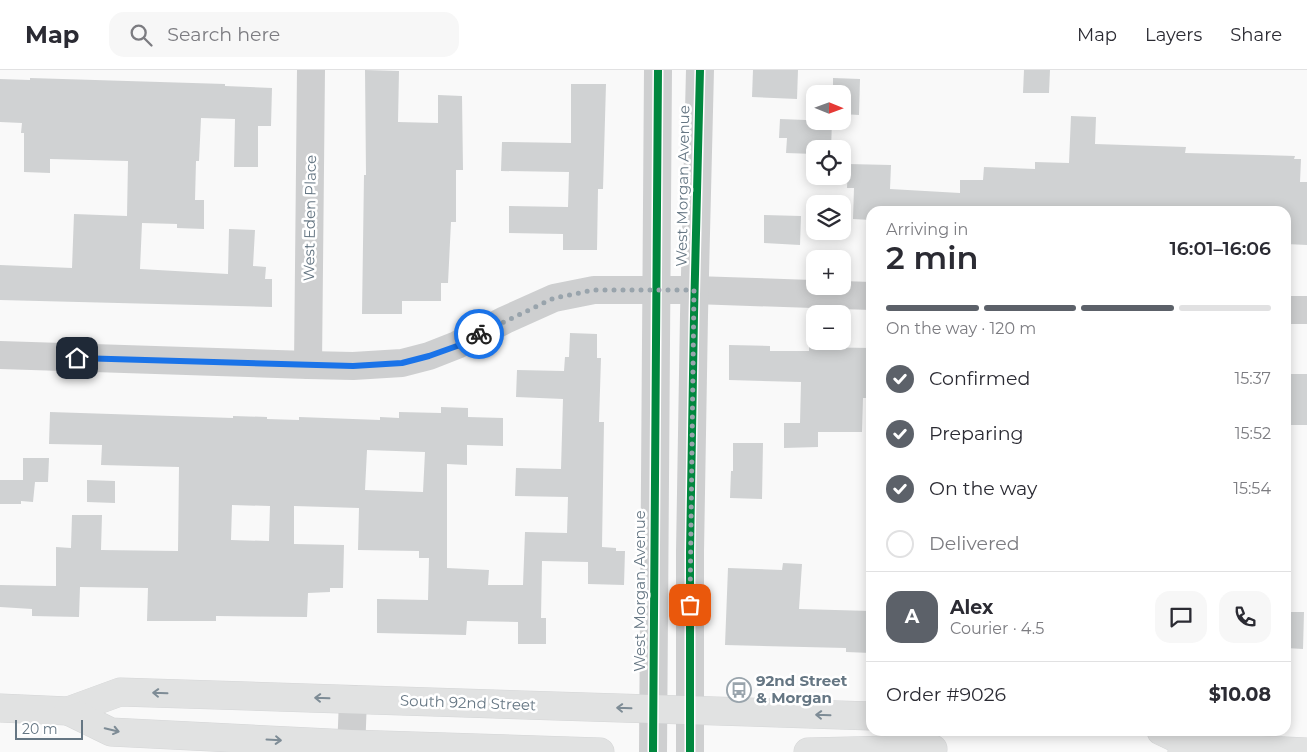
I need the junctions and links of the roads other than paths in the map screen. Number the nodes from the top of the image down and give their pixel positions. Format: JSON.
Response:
{"nodes":[{"id":1,"x":311,"y":70,"type":"edge"},
{"id":2,"x":658,"y":70,"type":"edge"},
{"id":3,"x":700,"y":70,"type":"edge"},
{"id":4,"x":694,"y":290,"type":"junction"},
{"id":5,"x":655,"y":291,"type":"junction"},
{"id":6,"x":866,"y":296,"type":"edge"},
{"id":7,"x":1291,"y":310,"type":"edge"},
{"id":8,"x":1307,"y":310,"type":"edge"},
{"id":9,"x":0,"y":355,"type":"edge"},
{"id":10,"x":308,"y":365,"type":"junction"},
{"id":11,"x":653,"y":551,"type":"junction"},
{"id":12,"x":690,"y":552,"type":"junction"},
{"id":13,"x":353,"y":699,"type":"junction"},
{"id":14,"x":0,"y":708,"type":"edge"},
{"id":15,"x":654,"y":709,"type":"junction"},
{"id":16,"x":691,"y":710,"type":"junction"},
{"id":17,"x":68,"y":711,"type":"junction"},
{"id":18,"x":866,"y":716,"type":"edge"},
{"id":19,"x":1168,"y":736,"type":"edge"},
{"id":20,"x":351,"y":748,"type":"edge"},
{"id":21,"x":1189,"y":750,"type":"edge"},
{"id":22,"x":600,"y":752,"type":"edge"},
{"id":23,"x":653,"y":752,"type":"edge"},
{"id":24,"x":690,"y":752,"type":"edge"},
{"id":25,"x":808,"y":752,"type":"edge"},
{"id":26,"x":930,"y":752,"type":"edge"},
{"id":27,"x":1307,"y":752,"type":"edge"}],
"edges":[{"from":1,"to":10,"type":"street","name":"West Eden Place"},
{"from":2,"to":5,"type":"street","name":"West Morgan Avenue"},
{"from":3,"to":4,"type":"street","name":"West Morgan Avenue"},
{"from":4,"to":5,"type":"street"},
{"from":4,"to":6,"type":"street"},
{"from":4,"to":12,"type":"street","name":"West Morgan Avenue"},
{"from":5,"to":10,"type":"street"},
{"from":5,"to":11,"type":"street","name":"West Morgan Avenue"},
{"from":7,"to":8,"type":"street"},
{"from":9,"to":10,"type":"street"},
{"from":11,"to":12,"type":"street"},
{"from":11,"to":15,"type":"street","name":"West Morgan Avenue"},
{"from":12,"to":16,"type":"street","name":"West Morgan Avenue"},
{"from":15,"to":13,"type":"main road","name":"South 92nd Street","one_way":true},
{"from":13,"to":17,"type":"main road","name":"South 92nd Street","one_way":true},
{"from":13,"to":20,"type":"street"},
{"from":14,"to":17,"type":"main road","name":"South 92nd Street"},
{"from":15,"to":16,"type":"main road","name":"South 92nd Street"},
{"from":15,"to":23,"type":"street","name":"West Morgan Avenue"},
{"from":18,"to":16,"type":"main road","name":"South 92nd Street","one_way":true},
{"from":16,"to":24,"type":"street","name":"West Morgan Avenue"},
{"from":17,"to":20,"type":"main road","name":"South 92nd Street","one_way":true},
{"from":19,"to":21,"type":"main road"},
{"from":20,"to":22,"type":"main road","name":"South 92nd Street"},
{"from":21,"to":27,"type":"main road"},
{"from":25,"to":26,"type":"main road"}]}
